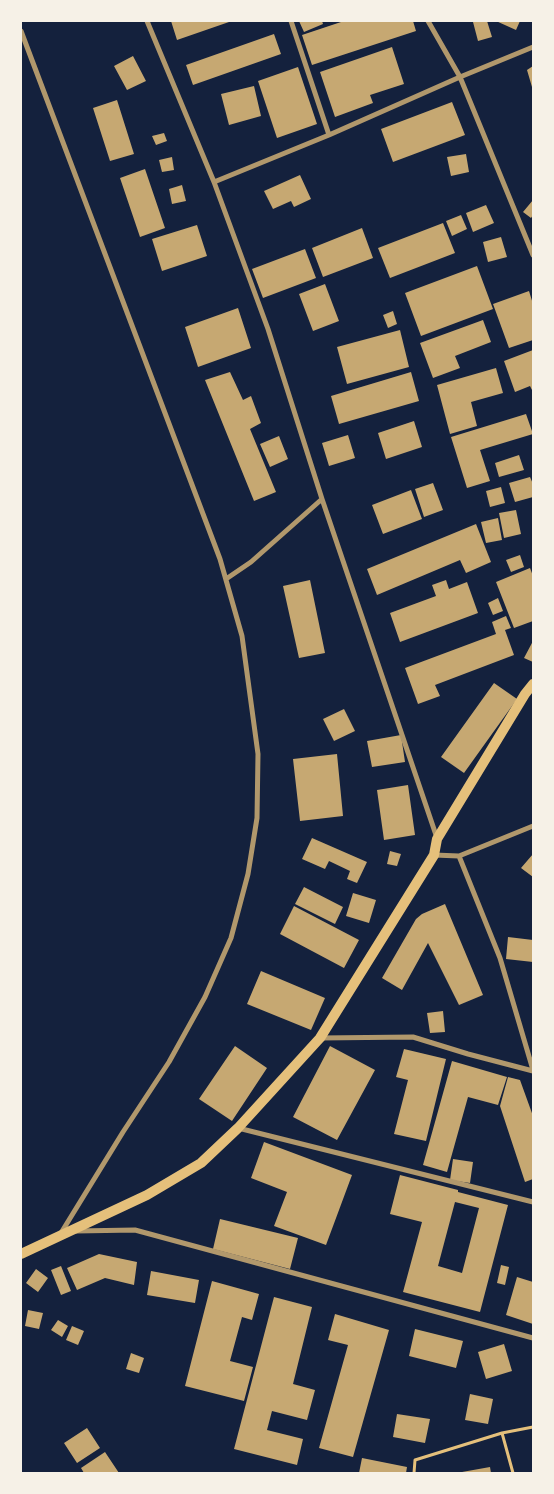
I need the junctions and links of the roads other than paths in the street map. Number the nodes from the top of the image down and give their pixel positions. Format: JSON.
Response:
{"nodes":[{"id":1,"x":147,"y":21,"type":"edge"},
{"id":2,"x":291,"y":21,"type":"edge"},
{"id":3,"x":428,"y":21,"type":"edge"},
{"id":4,"x":21,"y":31,"type":"edge"},
{"id":5,"x":533,"y":47,"type":"edge"},
{"id":6,"x":460,"y":77,"type":"junction"},
{"id":7,"x":329,"y":135,"type":"junction"},
{"id":8,"x":214,"y":182,"type":"junction"},
{"id":9,"x":532,"y":247,"type":"edge"},
{"id":10,"x":533,"y":255,"type":"edge"},
{"id":11,"x":322,"y":499,"type":"junction"},
{"id":12,"x":226,"y":580,"type":"junction"},
{"id":13,"x":533,"y":684,"type":"edge"},
{"id":14,"x":533,"y":826,"type":"edge"},
{"id":15,"x":437,"y":839,"type":"junction"},
{"id":16,"x":434,"y":855,"type":"junction"},
{"id":17,"x":458,"y":856,"type":"junction"},
{"id":18,"x":320,"y":1038,"type":"junction"},
{"id":19,"x":533,"y":1071,"type":"edge"},
{"id":20,"x":238,"y":1128,"type":"junction"},
{"id":21,"x":533,"y":1202,"type":"edge"},
{"id":22,"x":71,"y":1231,"type":"junction"},
{"id":23,"x":58,"y":1237,"type":"junction"},
{"id":24,"x":21,"y":1254,"type":"edge"},
{"id":25,"x":533,"y":1338,"type":"edge"}],
"edges":[{"from":1,"to":8,"type":"street"},
{"from":2,"to":7,"type":"street"},
{"from":3,"to":6,"type":"street"},
{"from":4,"to":12,"type":"street"},
{"from":5,"to":6,"type":"street"},
{"from":6,"to":7,"type":"street"},
{"from":6,"to":9,"type":"street"},
{"from":7,"to":8,"type":"street"},
{"from":8,"to":11,"type":"street"},
{"from":9,"to":10,"type":"street"},
{"from":11,"to":12,"type":"street"},
{"from":11,"to":15,"type":"street"},
{"from":12,"to":23,"type":"street"},
{"from":13,"to":15,"type":"main road"},
{"from":14,"to":17,"type":"street"},
{"from":15,"to":16,"type":"main road"},
{"from":16,"to":17,"type":"street"},
{"from":16,"to":18,"type":"main road"},
{"from":17,"to":19,"type":"street"},
{"from":18,"to":19,"type":"street"},
{"from":18,"to":20,"type":"main road"},
{"from":20,"to":21,"type":"street"},
{"from":20,"to":22,"type":"main road"},
{"from":22,"to":23,"type":"main road"},
{"from":22,"to":25,"type":"street"},
{"from":23,"to":24,"type":"main road"}]}
